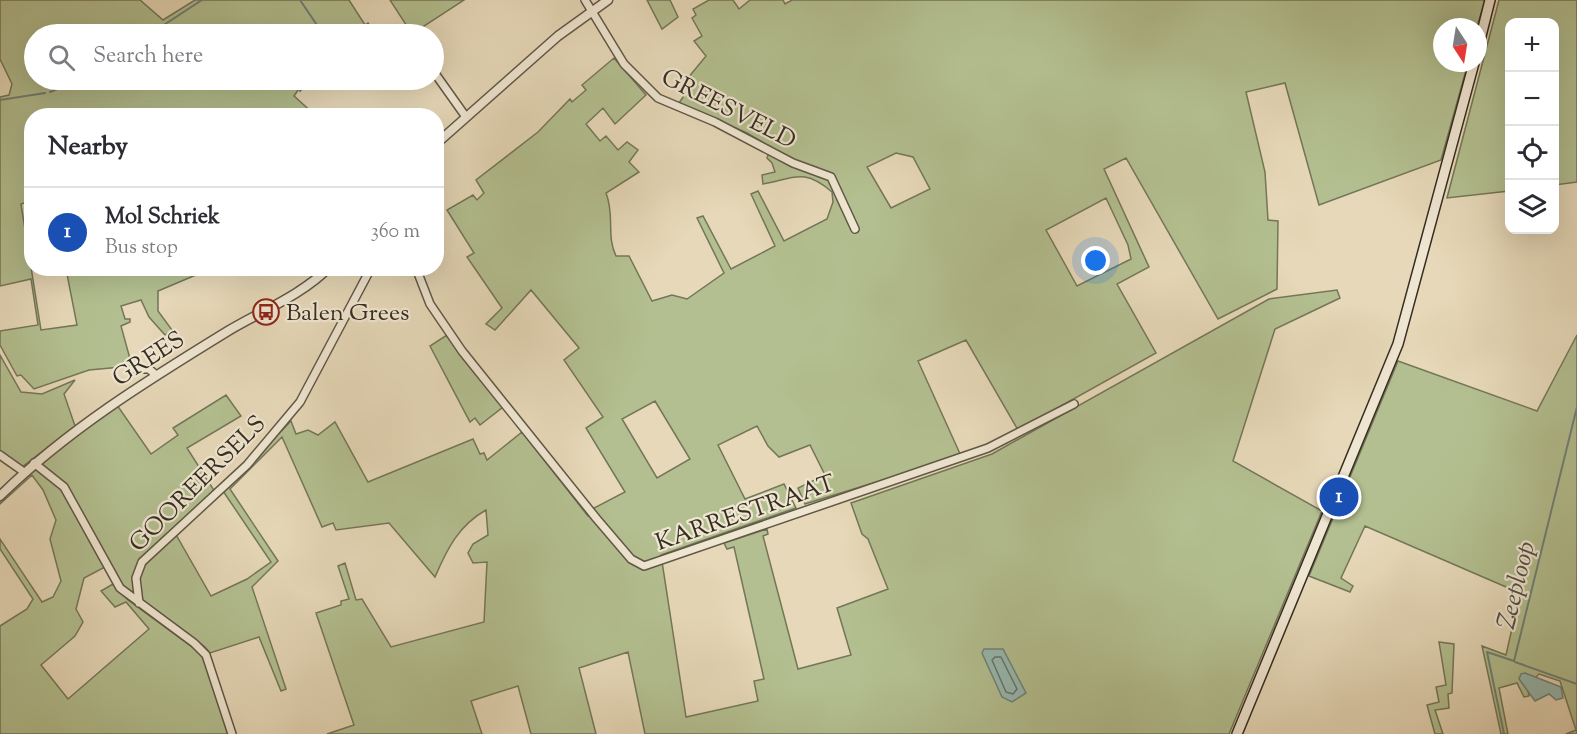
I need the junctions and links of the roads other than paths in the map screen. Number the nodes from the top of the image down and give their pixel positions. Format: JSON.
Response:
{"nodes":[{"id":1,"x":585,"y":0,"type":"edge"},
{"id":2,"x":608,"y":0,"type":"edge"},
{"id":3,"x":1490,"y":0,"type":"edge"},
{"id":4,"x":590,"y":10,"type":"junction"},
{"id":5,"x":1486,"y":18,"type":"edge"},
{"id":6,"x":1472,"y":72,"type":"edge"},
{"id":7,"x":444,"y":86,"type":"edge"},
{"id":8,"x":466,"y":117,"type":"junction"},
{"id":9,"x":444,"y":137,"type":"edge"},
{"id":10,"x":855,"y":229,"type":"dead end"},
{"id":11,"x":318,"y":276,"type":"edge"},
{"id":12,"x":367,"y":276,"type":"edge"},
{"id":13,"x":419,"y":276,"type":"edge"},
{"id":14,"x":132,"y":369,"type":"dead end"},
{"id":15,"x":156,"y":375,"type":"junction"},
{"id":16,"x":1074,"y":404,"type":"dead end"},
{"id":17,"x":0,"y":455,"type":"edge"},
{"id":18,"x":34,"y":463,"type":"junction"},
{"id":19,"x":24,"y":472,"type":"junction"},
{"id":20,"x":0,"y":496,"type":"edge"},
{"id":21,"x":139,"y":603,"type":"junction"},
{"id":22,"x":232,"y":734,"type":"edge"},
{"id":23,"x":1237,"y":734,"type":"edge"}],
"edges":[{"from":1,"to":4,"type":"street","name":"GREESVELD"},
{"from":2,"to":4,"type":"street"},
{"from":3,"to":5,"type":"main road"},
{"from":4,"to":8,"type":"street"},
{"from":4,"to":10,"type":"street","name":"GREESVELD"},
{"from":6,"to":23,"type":"main road"},
{"from":7,"to":8,"type":"street"},
{"from":8,"to":9,"type":"street"},
{"from":11,"to":15,"type":"street","name":"GREES"},
{"from":12,"to":21,"type":"street","name":"GOOREERSELS"},
{"from":13,"to":16,"type":"street","name":"KARRESTRAAT"},
{"from":14,"to":15,"type":"street"},
{"from":15,"to":18,"type":"street","name":"GREES"},
{"from":17,"to":19,"type":"street"},
{"from":18,"to":19,"type":"street","name":"GREES"},
{"from":18,"to":21,"type":"street"},
{"from":19,"to":20,"type":"street","name":"GREES"},
{"from":21,"to":22,"type":"street"}]}
